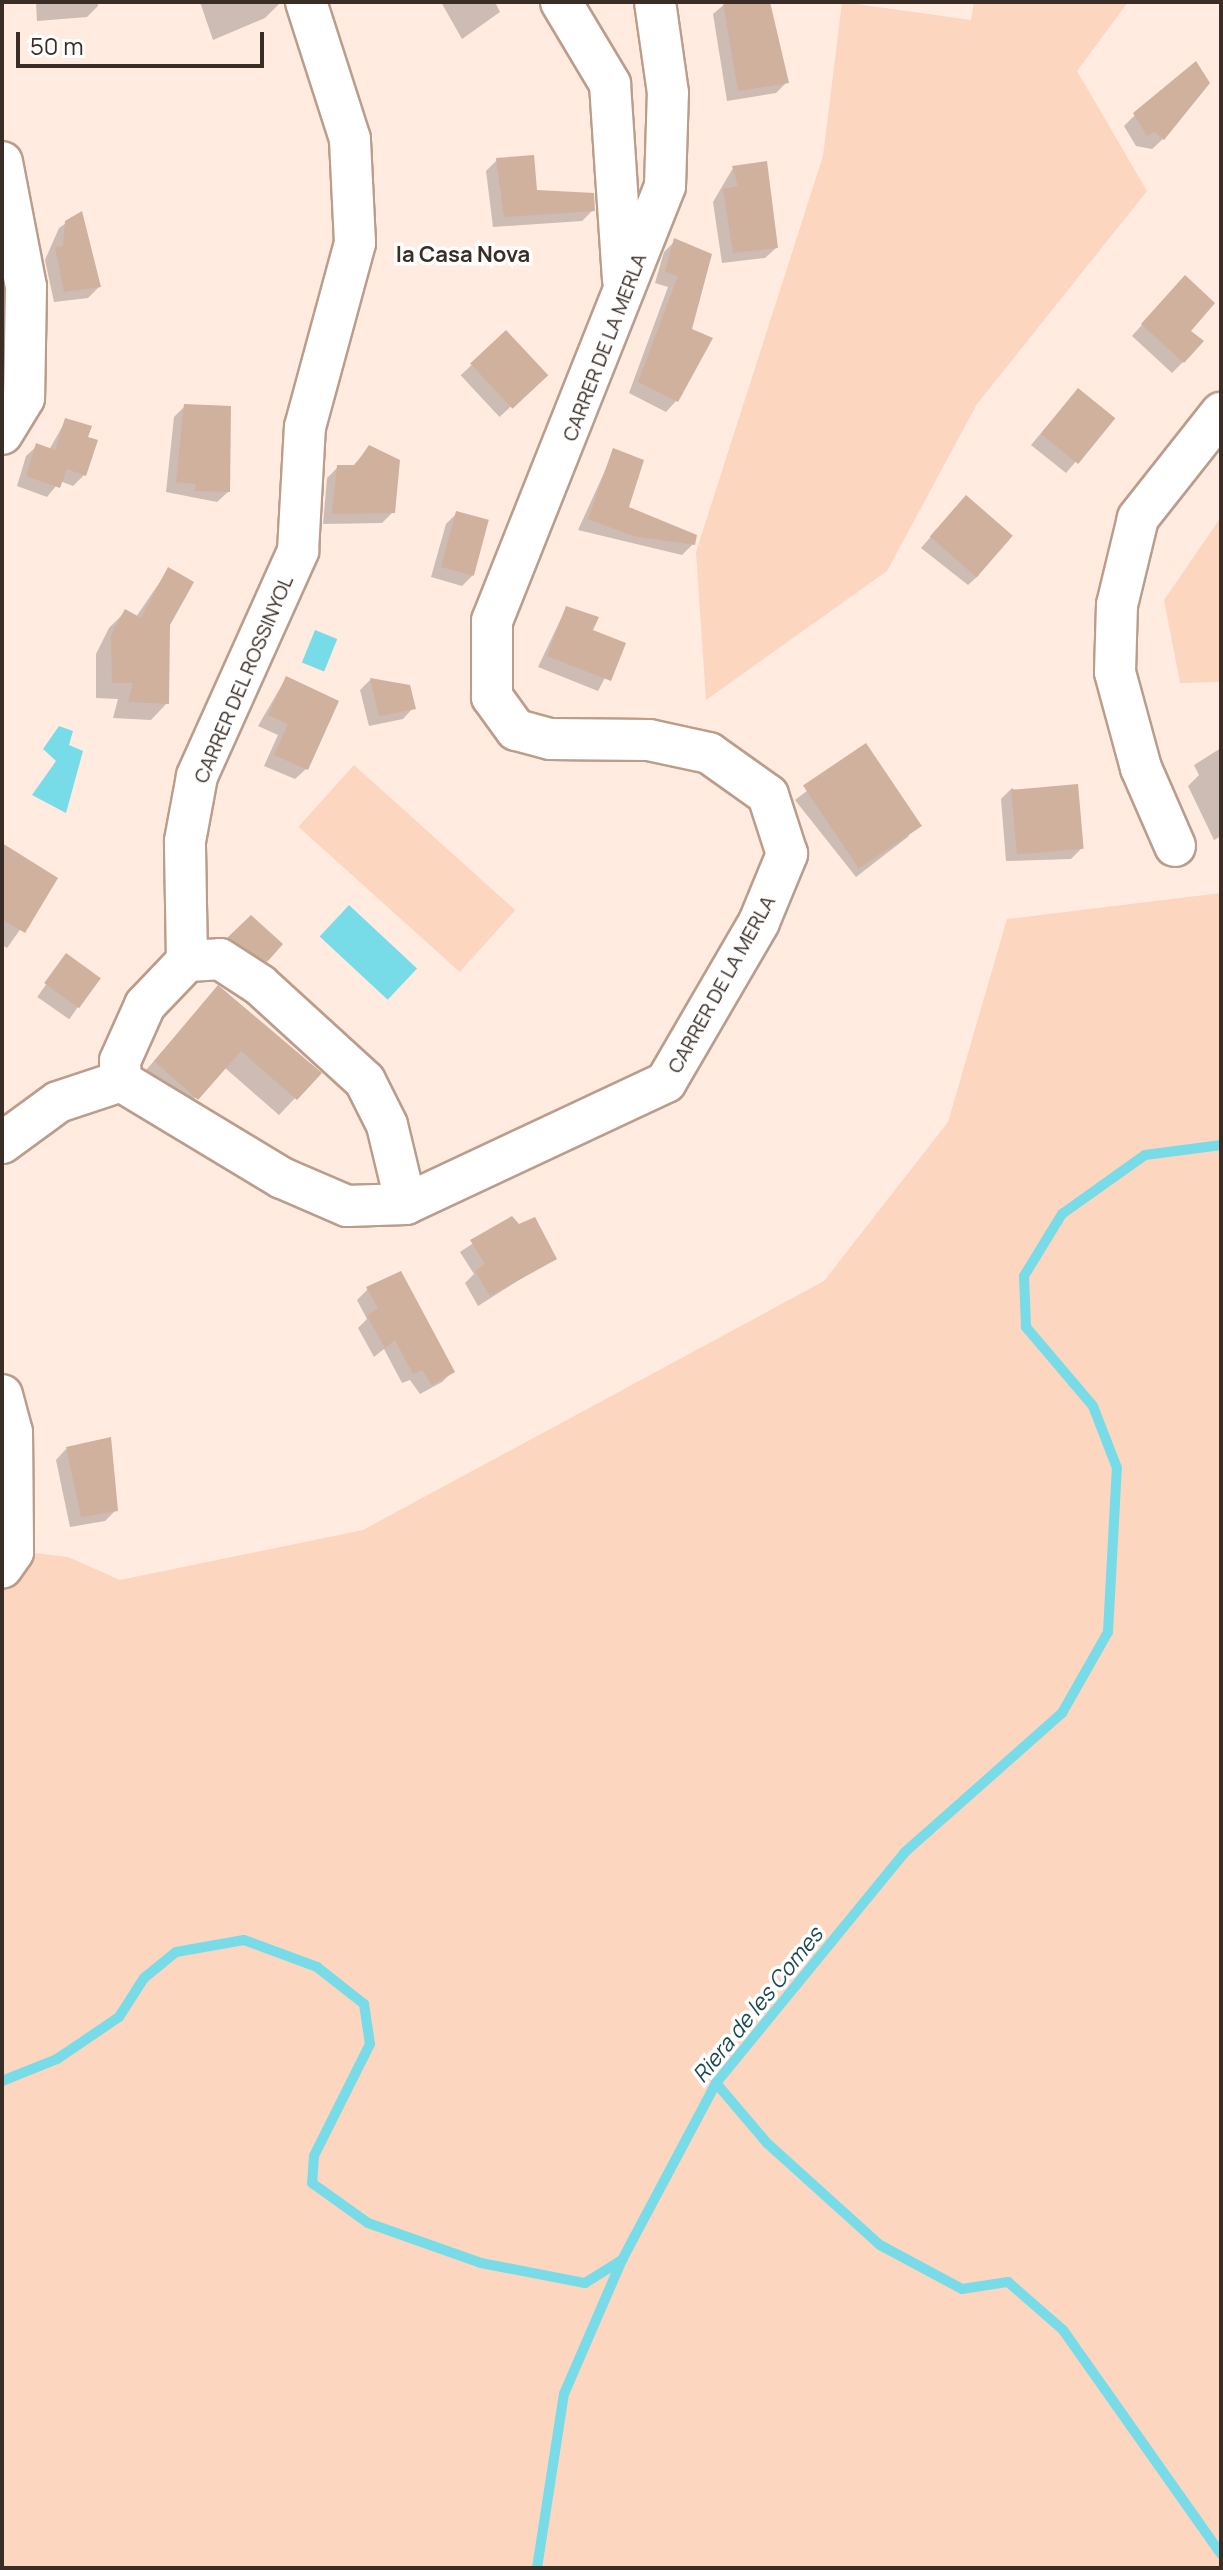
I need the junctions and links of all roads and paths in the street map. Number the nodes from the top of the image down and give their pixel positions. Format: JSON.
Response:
{"nodes":[{"id":1,"x":306,"y":2,"type":"edge"},
{"id":2,"x":561,"y":2,"type":"edge"},
{"id":3,"x":655,"y":2,"type":"edge"},
{"id":4,"x":2,"y":162,"type":"edge"},
{"id":5,"x":624,"y":293,"type":"junction"},
{"id":6,"x":1221,"y":413,"type":"edge"},
{"id":7,"x":2,"y":434,"type":"edge"},
{"id":8,"x":1175,"y":846,"type":"dead end"},
{"id":9,"x":187,"y":961,"type":"junction"},
{"id":10,"x":121,"y":1071,"type":"junction"},
{"id":11,"x":2,"y":1143,"type":"edge"},
{"id":12,"x":406,"y":1204,"type":"junction"},
{"id":13,"x":2,"y":1395,"type":"edge"},
{"id":14,"x":2,"y":1568,"type":"edge"}],
"edges":[{"from":1,"to":9,"type":"street","name":"CARRER DEL ROSSINYOL"},
{"from":2,"to":5,"type":"street"},
{"from":3,"to":5,"type":"street","name":"CARRER DE LA MERLA"},
{"from":4,"to":7,"type":"street"},
{"from":5,"to":12,"type":"street","name":"CARRER DE LA MERLA"},
{"from":6,"to":8,"type":"street"},
{"from":9,"to":10,"type":"street"},
{"from":9,"to":12,"type":"street"},
{"from":10,"to":11,"type":"street"},
{"from":10,"to":12,"type":"street","name":"CARRER DE LA MERLA"},
{"from":13,"to":14,"type":"street"}]}
